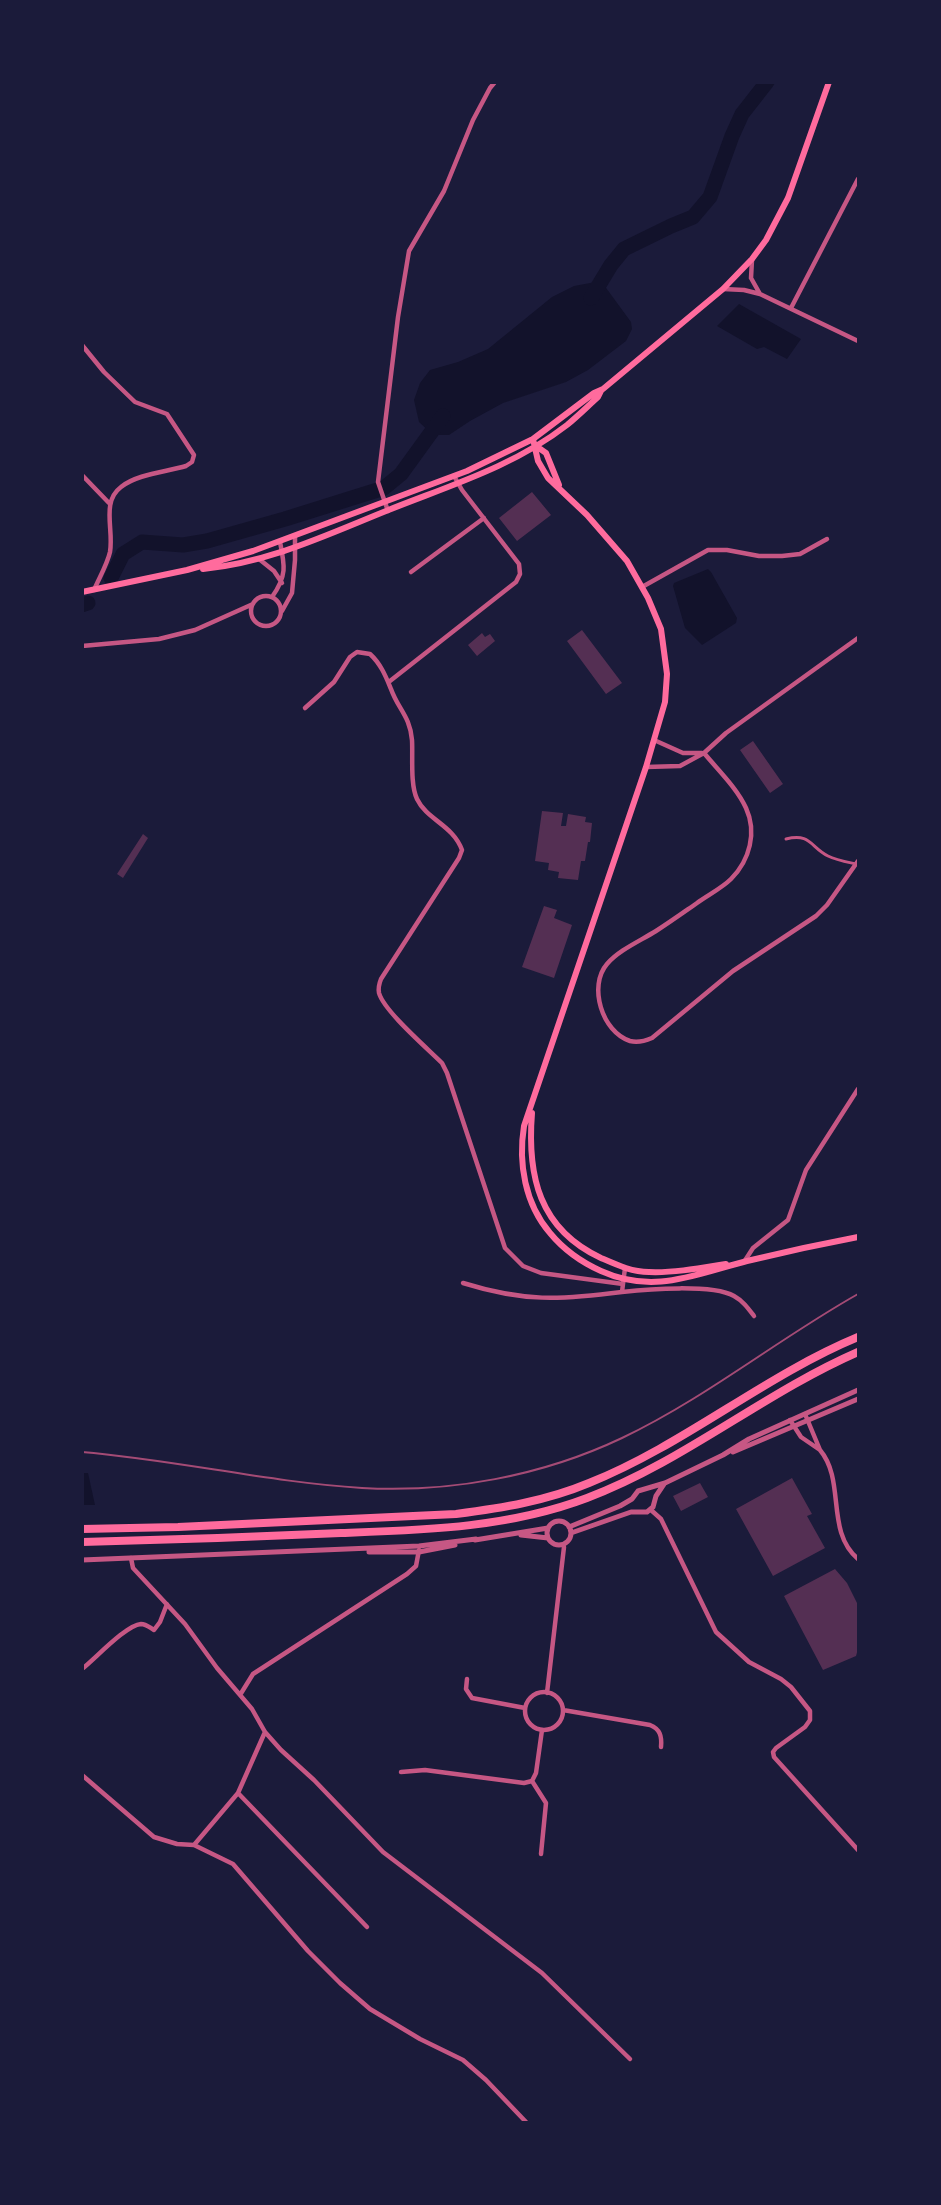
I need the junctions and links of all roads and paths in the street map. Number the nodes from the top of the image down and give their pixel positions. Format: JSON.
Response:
{"nodes":[{"id":1,"x":495,"y":82,"type":"edge"},
{"id":2,"x":830,"y":82,"type":"edge"},
{"id":3,"x":858,"y":179,"type":"edge"},
{"id":4,"x":752,"y":259,"type":"junction"},
{"id":5,"x":723,"y":289,"type":"junction"},
{"id":6,"x":760,"y":294,"type":"junction"},
{"id":7,"x":791,"y":308,"type":"junction"},
{"id":8,"x":858,"y":341,"type":"edge"},
{"id":9,"x":82,"y":345,"type":"edge"},
{"id":10,"x":535,"y":442,"type":"junction"},
{"id":11,"x":82,"y":475,"type":"edge"},
{"id":12,"x":454,"y":476,"type":"junction"},
{"id":13,"x":458,"y":484,"type":"junction"},
{"id":14,"x":560,"y":488,"type":"junction"},
{"id":15,"x":383,"y":497,"type":"junction"},
{"id":16,"x":109,"y":503,"type":"junction"},
{"id":17,"x":388,"y":510,"type":"junction"},
{"id":18,"x":484,"y":518,"type":"junction"},
{"id":19,"x":295,"y":536,"type":"junction"},
{"id":20,"x":827,"y":539,"type":"dead end"},
{"id":21,"x":279,"y":542,"type":"junction"},
{"id":22,"x":296,"y":548,"type":"junction"},
{"id":23,"x":282,"y":553,"type":"junction"},
{"id":24,"x":259,"y":559,"type":"junction"},
{"id":25,"x":187,"y":570,"type":"junction"},
{"id":26,"x":411,"y":572,"type":"dead end"},
{"id":27,"x":282,"y":583,"type":"junction"},
{"id":28,"x":642,"y":587,"type":"junction"},
{"id":29,"x":94,"y":590,"type":"junction"},
{"id":30,"x":82,"y":592,"type":"edge"},
{"id":31,"x":272,"y":597,"type":"junction"},
{"id":32,"x":253,"y":604,"type":"junction"},
{"id":33,"x":282,"y":611,"type":"junction"},
{"id":34,"x":858,"y":638,"type":"edge"},
{"id":35,"x":82,"y":646,"type":"edge"},
{"id":36,"x":390,"y":681,"type":"junction"},
{"id":37,"x":305,"y":708,"type":"dead end"},
{"id":38,"x":654,"y":740,"type":"junction"},
{"id":39,"x":704,"y":753,"type":"junction"},
{"id":40,"x":646,"y":767,"type":"junction"},
{"id":41,"x":786,"y":839,"type":"dead end"},
{"id":42,"x":857,"y":862,"type":"edge"},
{"id":43,"x":858,"y":1089,"type":"edge"},
{"id":44,"x":532,"y":1106,"type":"junction"},
{"id":45,"x":858,"y":1237,"type":"edge"},
{"id":46,"x":744,"y":1262,"type":"junction"},
{"id":47,"x":625,"y":1268,"type":"junction"},
{"id":48,"x":623,"y":1282,"type":"junction"},
{"id":49,"x":463,"y":1283,"type":"dead end"},
{"id":50,"x":622,"y":1292,"type":"junction"},
{"id":51,"x":754,"y":1316,"type":"dead end"},
{"id":52,"x":858,"y":1337,"type":"edge"},
{"id":53,"x":858,"y":1352,"type":"edge"},
{"id":54,"x":858,"y":1390,"type":"edge"},
{"id":55,"x":858,"y":1399,"type":"edge"},
{"id":56,"x":805,"y":1414,"type":"junction"},
{"id":57,"x":790,"y":1420,"type":"junction"},
{"id":58,"x":808,"y":1422,"type":"junction"},
{"id":59,"x":794,"y":1428,"type":"junction"},
{"id":60,"x":820,"y":1450,"type":"junction"},
{"id":61,"x":723,"y":1455,"type":"junction"},
{"id":62,"x":665,"y":1483,"type":"junction"},
{"id":63,"x":644,"y":1490,"type":"junction"},
{"id":64,"x":632,"y":1499,"type":"junction"},
{"id":65,"x":654,"y":1500,"type":"junction"},
{"id":66,"x":651,"y":1510,"type":"junction"},
{"id":67,"x":639,"y":1512,"type":"junction"},
{"id":68,"x":548,"y":1528,"type":"junction"},
{"id":69,"x":82,"y":1529,"type":"edge"},
{"id":70,"x":570,"y":1530,"type":"junction"},
{"id":71,"x":504,"y":1534,"type":"junction"},
{"id":72,"x":548,"y":1538,"type":"junction"},
{"id":73,"x":82,"y":1542,"type":"edge"},
{"id":74,"x":564,"y":1547,"type":"dead end"},
{"id":75,"x":419,"y":1549,"type":"junction"},
{"id":76,"x":131,"y":1558,"type":"junction"},
{"id":77,"x":858,"y":1559,"type":"edge"},
{"id":78,"x":82,"y":1560,"type":"edge"},
{"id":79,"x":167,"y":1604,"type":"junction"},
{"id":80,"x":82,"y":1669,"type":"edge"},
{"id":81,"x":467,"y":1679,"type":"dead end"},
{"id":82,"x":547,"y":1693,"type":"junction"},
{"id":83,"x":240,"y":1695,"type":"junction"},
{"id":84,"x":525,"y":1708,"type":"junction"},
{"id":85,"x":563,"y":1710,"type":"junction"},
{"id":86,"x":542,"y":1730,"type":"junction"},
{"id":87,"x":265,"y":1732,"type":"junction"},
{"id":88,"x":661,"y":1747,"type":"dead end"},
{"id":89,"x":401,"y":1772,"type":"dead end"},
{"id":90,"x":82,"y":1775,"type":"edge"},
{"id":91,"x":531,"y":1781,"type":"junction"},
{"id":92,"x":238,"y":1793,"type":"junction"},
{"id":93,"x":194,"y":1845,"type":"junction"},
{"id":94,"x":858,"y":1850,"type":"edge"},
{"id":95,"x":541,"y":1854,"type":"dead end"},
{"id":96,"x":367,"y":1927,"type":"dead end"},
{"id":97,"x":630,"y":2059,"type":"dead end"},
{"id":98,"x":526,"y":2122,"type":"edge"}],
"edges":[{"from":1,"to":15,"type":"street"},
{"from":2,"to":4,"type":"main road"},
{"from":3,"to":7,"type":"street"},
{"from":4,"to":5,"type":"main road"},
{"from":4,"to":6,"type":"street"},
{"from":5,"to":6,"type":"street"},
{"from":5,"to":10,"type":"main road"},
{"from":6,"to":7,"type":"street"},
{"from":7,"to":8,"type":"street"},
{"from":9,"to":16,"type":"street"},
{"from":10,"to":12,"type":"main road"},
{"from":10,"to":13,"type":"main road"},
{"from":10,"to":14,"type":"main road"},
{"from":10,"to":14,"type":"main road"},
{"from":11,"to":16,"type":"street"},
{"from":12,"to":13,"type":"street"},
{"from":12,"to":15,"type":"main road"},
{"from":13,"to":17,"type":"main road"},
{"from":13,"to":18,"type":"street"},
{"from":14,"to":28,"type":"main road"},
{"from":15,"to":17,"type":"street"},
{"from":15,"to":19,"type":"main road"},
{"from":16,"to":29,"type":"street"},
{"from":17,"to":22,"type":"main road"},
{"from":18,"to":26,"type":"street"},
{"from":18,"to":36,"type":"street"},
{"from":19,"to":21,"type":"main road"},
{"from":19,"to":22,"type":"street"},
{"from":20,"to":28,"type":"street"},
{"from":21,"to":23,"type":"street"},
{"from":21,"to":25,"type":"main road"},
{"from":22,"to":23,"type":"main road"},
{"from":22,"to":33,"type":"street"},
{"from":23,"to":24,"type":"main road"},
{"from":23,"to":27,"type":"street"},
{"from":24,"to":25,"type":"main road"},
{"from":24,"to":27,"type":"street"},
{"from":25,"to":29,"type":"main road"},
{"from":27,"to":31,"type":"street"},
{"from":28,"to":38,"type":"main road"},
{"from":29,"to":30,"type":"main road"},
{"from":31,"to":32,"type":"street"},
{"from":31,"to":33,"type":"street"},
{"from":32,"to":33,"type":"street"},
{"from":32,"to":35,"type":"street"},
{"from":34,"to":39,"type":"street"},
{"from":36,"to":37,"type":"street"},
{"from":36,"to":48,"type":"street"},
{"from":38,"to":39,"type":"street"},
{"from":38,"to":40,"type":"main road"},
{"from":39,"to":40,"type":"street"},
{"from":39,"to":42,"type":"street"},
{"from":40,"to":44,"type":"main road"},
{"from":41,"to":42,"type":"street"},
{"from":43,"to":46,"type":"street"},
{"from":44,"to":47,"type":"main road"},
{"from":44,"to":48,"type":"main road"},
{"from":45,"to":46,"type":"main road"},
{"from":46,"to":47,"type":"main road"},
{"from":46,"to":48,"type":"main road"},
{"from":47,"to":48,"type":"street"},
{"from":48,"to":50,"type":"street"},
{"from":49,"to":50,"type":"street"},
{"from":50,"to":51,"type":"street"},
{"from":52,"to":69,"type":"highway"},
{"from":53,"to":73,"type":"highway"},
{"from":54,"to":56,"type":"street"},
{"from":55,"to":58,"type":"street"},
{"from":56,"to":57,"type":"street"},
{"from":56,"to":58,"type":"street"},
{"from":57,"to":59,"type":"street"},
{"from":57,"to":61,"type":"street"},
{"from":58,"to":59,"type":"street"},
{"from":58,"to":60,"type":"street"},
{"from":59,"to":60,"type":"street"},
{"from":59,"to":61,"type":"street"},
{"from":60,"to":77,"type":"street"},
{"from":61,"to":62,"type":"street"},
{"from":62,"to":63,"type":"street"},
{"from":62,"to":65,"type":"street"},
{"from":63,"to":64,"type":"street"},
{"from":63,"to":65,"type":"street"},
{"from":64,"to":67,"type":"street"},
{"from":64,"to":70,"type":"street"},
{"from":65,"to":66,"type":"street"},
{"from":66,"to":67,"type":"street"},
{"from":66,"to":94,"type":"street"},
{"from":67,"to":70,"type":"street"},
{"from":68,"to":70,"type":"street"},
{"from":68,"to":71,"type":"street"},
{"from":68,"to":72,"type":"street"},
{"from":70,"to":72,"type":"street"},
{"from":71,"to":72,"type":"street"},
{"from":71,"to":75,"type":"street"},
{"from":74,"to":82,"type":"street"},
{"from":75,"to":76,"type":"street"},
{"from":75,"to":83,"type":"street"},
{"from":76,"to":78,"type":"street"},
{"from":76,"to":79,"type":"street"},
{"from":79,"to":80,"type":"street"},
{"from":79,"to":83,"type":"street"},
{"from":81,"to":84,"type":"street"},
{"from":82,"to":84,"type":"street"},
{"from":82,"to":85,"type":"street"},
{"from":83,"to":87,"type":"street"},
{"from":84,"to":86,"type":"street"},
{"from":85,"to":86,"type":"street"},
{"from":85,"to":88,"type":"street"},
{"from":86,"to":91,"type":"street"},
{"from":87,"to":92,"type":"street"},
{"from":87,"to":97,"type":"street"},
{"from":89,"to":91,"type":"street"},
{"from":90,"to":93,"type":"street"},
{"from":91,"to":95,"type":"street"},
{"from":92,"to":93,"type":"street"},
{"from":92,"to":96,"type":"street"},
{"from":93,"to":98,"type":"street"}]}
